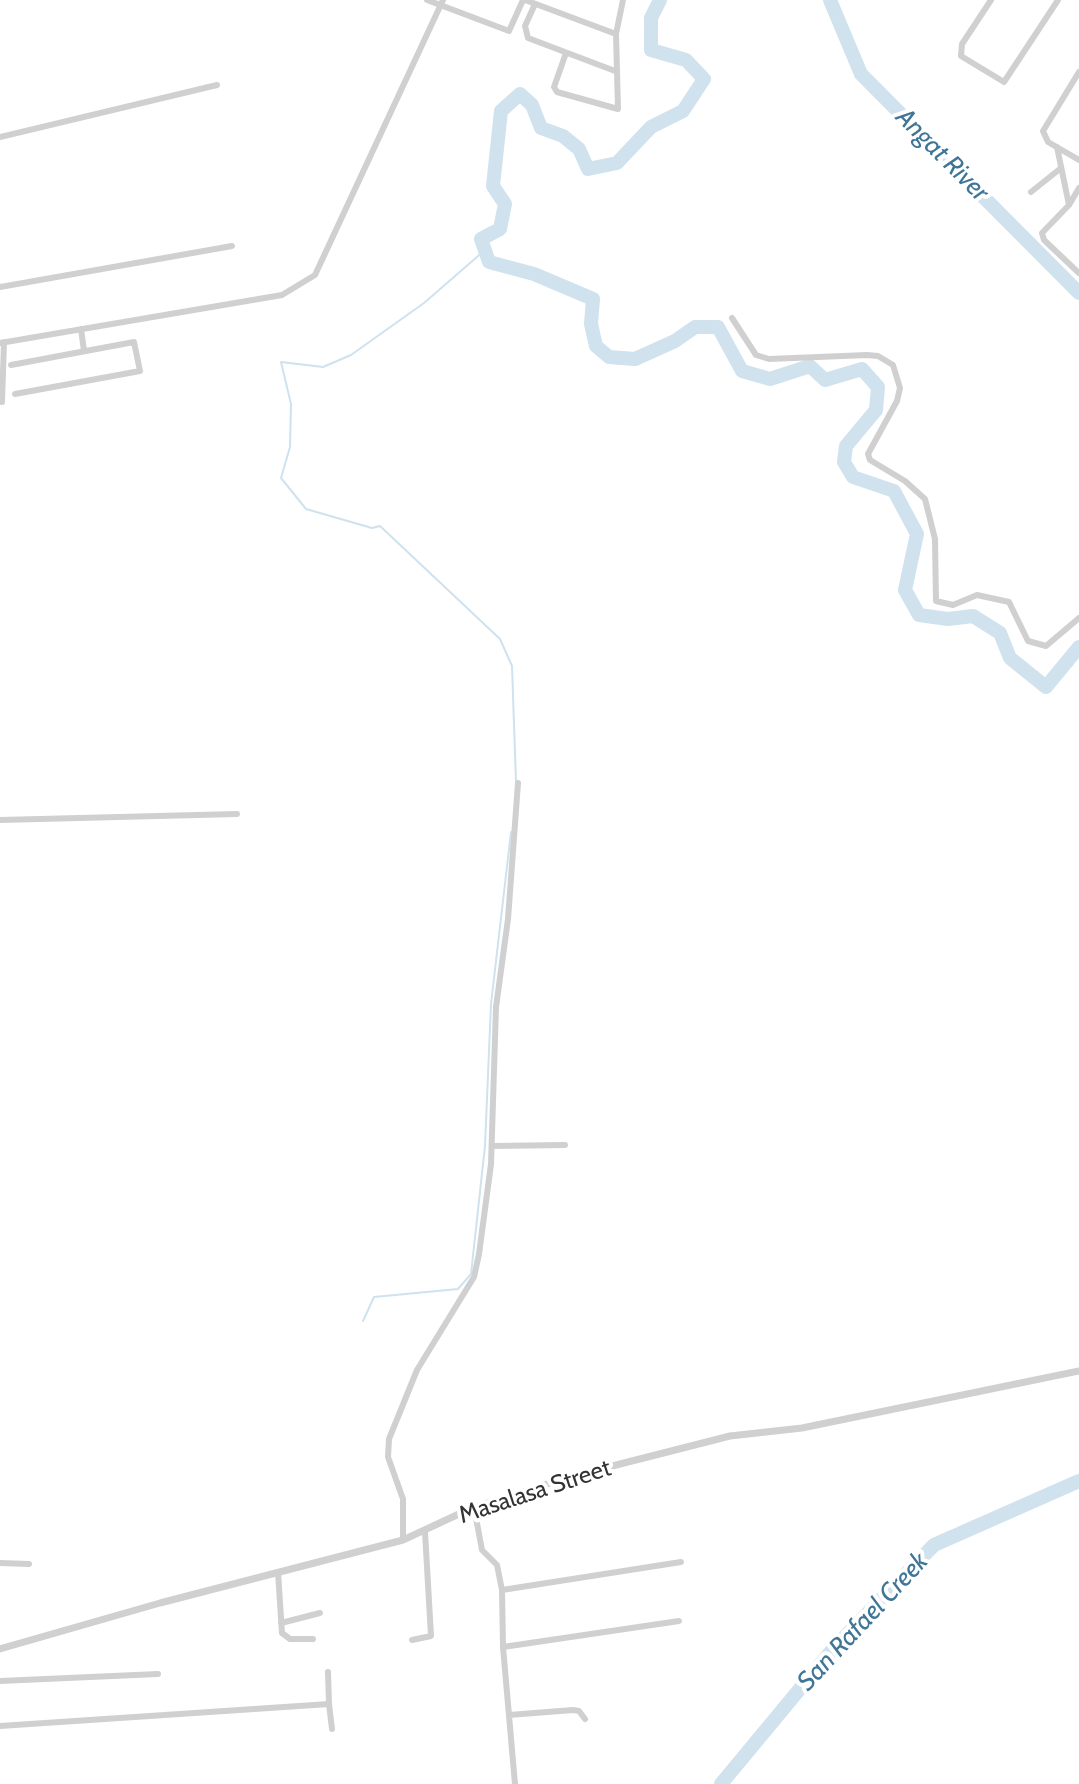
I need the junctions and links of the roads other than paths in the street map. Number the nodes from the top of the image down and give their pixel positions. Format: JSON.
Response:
{"nodes":[{"id":1,"x":427,"y":0,"type":"edge"},
{"id":2,"x":524,"y":0,"type":"edge"},
{"id":3,"x":623,"y":0,"type":"edge"},
{"id":4,"x":991,"y":0,"type":"edge"},
{"id":5,"x":1058,"y":0,"type":"edge"},
{"id":6,"x":442,"y":3,"type":"edge"},
{"id":7,"x":535,"y":4,"type":"junction"},
{"id":8,"x":616,"y":34,"type":"junction"},
{"id":9,"x":566,"y":53,"type":"junction"},
{"id":10,"x":615,"y":71,"type":"junction"},
{"id":11,"x":1079,"y":72,"type":"edge"},
{"id":12,"x":217,"y":85,"type":"dead end"},
{"id":13,"x":0,"y":137,"type":"edge"},
{"id":14,"x":1057,"y":147,"type":"junction"},
{"id":15,"x":1079,"y":160,"type":"edge"},
{"id":16,"x":1061,"y":168,"type":"junction"},
{"id":17,"x":1079,"y":188,"type":"edge"},
{"id":18,"x":1031,"y":192,"type":"dead end"},
{"id":19,"x":1069,"y":205,"type":"junction"},
{"id":20,"x":232,"y":246,"type":"dead end"},
{"id":21,"x":1079,"y":273,"type":"edge"},
{"id":22,"x":0,"y":287,"type":"edge"},
{"id":23,"x":732,"y":318,"type":"dead end"},
{"id":24,"x":81,"y":329,"type":"junction"},
{"id":25,"x":2,"y":342,"type":"edge"},
{"id":26,"x":84,"y":351,"type":"junction"},
{"id":27,"x":11,"y":365,"type":"dead end"},
{"id":28,"x":15,"y":394,"type":"dead end"},
{"id":29,"x":2,"y":402,"type":"dead end"},
{"id":30,"x":1079,"y":618,"type":"edge"},
{"id":31,"x":518,"y":783,"type":"dead end"},
{"id":32,"x":237,"y":814,"type":"dead end"},
{"id":33,"x":0,"y":820,"type":"edge"},
{"id":34,"x":510,"y":894,"type":"junction"},
{"id":35,"x":521,"y":894,"type":"dead end"},
{"id":36,"x":565,"y":1145,"type":"dead end"},
{"id":37,"x":492,"y":1146,"type":"junction"},
{"id":38,"x":1079,"y":1371,"type":"edge"},
{"id":39,"x":474,"y":1507,"type":"junction"},
{"id":40,"x":425,"y":1532,"type":"junction"},
{"id":41,"x":403,"y":1540,"type":"junction"},
{"id":42,"x":681,"y":1562,"type":"dead end"},
{"id":43,"x":0,"y":1563,"type":"edge"},
{"id":44,"x":29,"y":1564,"type":"dead end"},
{"id":45,"x":278,"y":1572,"type":"junction"},
{"id":46,"x":502,"y":1590,"type":"junction"},
{"id":47,"x":320,"y":1613,"type":"dead end"},
{"id":48,"x":679,"y":1621,"type":"dead end"},
{"id":49,"x":281,"y":1623,"type":"junction"},
{"id":50,"x":313,"y":1639,"type":"dead end"},
{"id":51,"x":412,"y":1640,"type":"dead end"},
{"id":52,"x":503,"y":1647,"type":"junction"},
{"id":53,"x":0,"y":1649,"type":"edge"},
{"id":54,"x":328,"y":1672,"type":"dead end"},
{"id":55,"x":158,"y":1674,"type":"dead end"},
{"id":56,"x":0,"y":1681,"type":"edge"},
{"id":57,"x":329,"y":1704,"type":"junction"},
{"id":58,"x":509,"y":1715,"type":"junction"},
{"id":59,"x":585,"y":1719,"type":"dead end"},
{"id":60,"x":0,"y":1726,"type":"edge"},
{"id":61,"x":332,"y":1729,"type":"dead end"},
{"id":62,"x":515,"y":1784,"type":"edge"}],
"edges":[{"from":1,"to":6,"type":"street"},
{"from":2,"to":6,"type":"street"},
{"from":2,"to":7,"type":"street"},
{"from":3,"to":8,"type":"street"},
{"from":4,"to":5,"type":"street"},
{"from":6,"to":24,"type":"street"},
{"from":7,"to":8,"type":"street"},
{"from":7,"to":9,"type":"street"},
{"from":8,"to":10,"type":"street"},
{"from":9,"to":10,"type":"street"},
{"from":9,"to":10,"type":"street"},
{"from":11,"to":14,"type":"street"},
{"from":12,"to":13,"type":"street"},
{"from":14,"to":15,"type":"street"},
{"from":14,"to":16,"type":"street"},
{"from":16,"to":18,"type":"street"},
{"from":16,"to":19,"type":"street"},
{"from":17,"to":19,"type":"street"},
{"from":19,"to":21,"type":"street"},
{"from":20,"to":22,"type":"street"},
{"from":23,"to":30,"type":"street"},
{"from":24,"to":25,"type":"street"},
{"from":24,"to":26,"type":"street"},
{"from":25,"to":29,"type":"street"},
{"from":26,"to":27,"type":"street"},
{"from":26,"to":28,"type":"street"},
{"from":31,"to":34,"type":"street"},
{"from":32,"to":33,"type":"street"},
{"from":34,"to":35,"type":"street"},
{"from":34,"to":37,"type":"street"},
{"from":36,"to":37,"type":"street"},
{"from":37,"to":41,"type":"street"},
{"from":38,"to":39,"type":"street","name":"Masalasa Street"},
{"from":39,"to":40,"type":"street","name":"Masalasa Street"},
{"from":39,"to":46,"type":"street"},
{"from":40,"to":41,"type":"street","name":"Masalasa Street"},
{"from":40,"to":51,"type":"street"},
{"from":41,"to":45,"type":"street","name":"Masalasa Street"},
{"from":42,"to":46,"type":"street"},
{"from":43,"to":44,"type":"street"},
{"from":45,"to":49,"type":"street"},
{"from":45,"to":53,"type":"street","name":"Masalasa Street"},
{"from":46,"to":52,"type":"street"},
{"from":47,"to":49,"type":"street"},
{"from":48,"to":52,"type":"street"},
{"from":49,"to":50,"type":"street"},
{"from":52,"to":58,"type":"street"},
{"from":54,"to":57,"type":"street"},
{"from":55,"to":56,"type":"street"},
{"from":57,"to":60,"type":"street"},
{"from":57,"to":61,"type":"street"},
{"from":58,"to":59,"type":"street"},
{"from":58,"to":62,"type":"street"}]}
